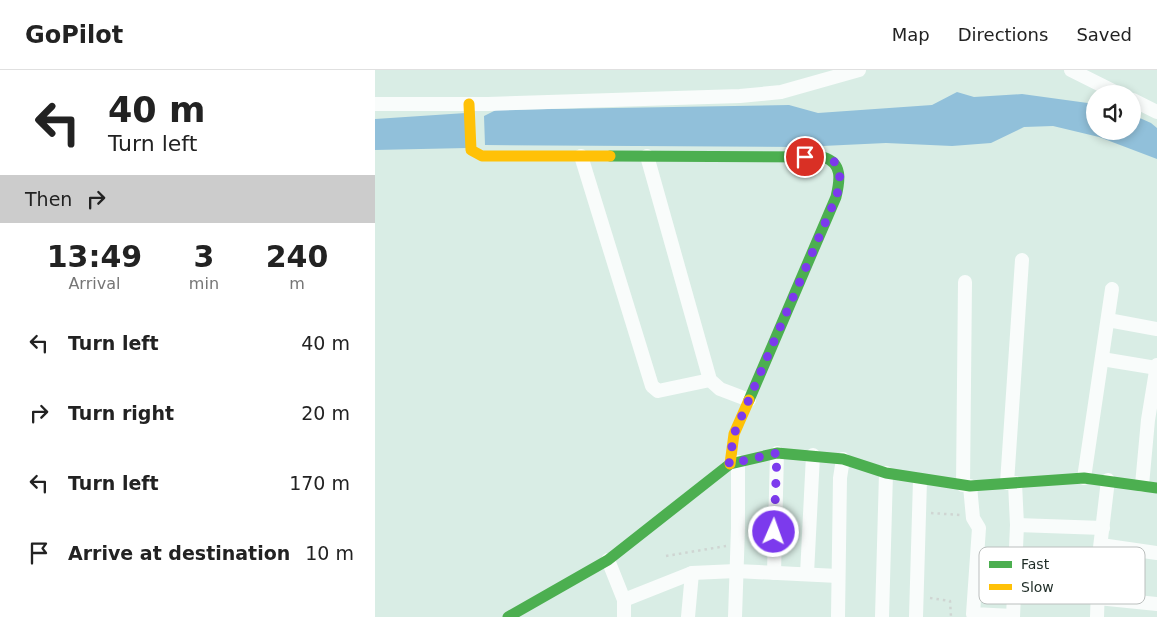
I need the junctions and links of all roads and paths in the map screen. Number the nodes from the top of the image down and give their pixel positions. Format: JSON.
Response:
{"nodes":[{"id":1,"x":859,"y":70,"type":"edge"},
{"id":2,"x":1071,"y":70,"type":"edge"},
{"id":3,"x":1101,"y":85,"type":"edge"},
{"id":4,"x":375,"y":104,"type":"edge"},
{"id":5,"x":1141,"y":104,"type":"edge"},
{"id":6,"x":469,"y":110,"type":"junction"},
{"id":7,"x":1157,"y":112,"type":"edge"},
{"id":8,"x":581,"y":156,"type":"junction"},
{"id":9,"x":647,"y":156,"type":"junction"},
{"id":10,"x":1022,"y":260,"type":"dead end"},
{"id":11,"x":965,"y":282,"type":"dead end"},
{"id":12,"x":1112,"y":289,"type":"dead end"},
{"id":13,"x":1108,"y":320,"type":"junction"},
{"id":14,"x":1157,"y":329,"type":"edge"},
{"id":15,"x":1102,"y":358,"type":"junction"},
{"id":16,"x":1157,"y":366,"type":"edge"},
{"id":17,"x":710,"y":380,"type":"junction"},
{"id":18,"x":749,"y":400,"type":"junction"},
{"id":19,"x":777,"y":453,"type":"junction"},
{"id":20,"x":813,"y":454,"type":"junction"},
{"id":21,"x":843,"y":459,"type":"junction"},
{"id":22,"x":734,"y":463,"type":"junction"},
{"id":23,"x":886,"y":473,"type":"junction"},
{"id":24,"x":1084,"y":478,"type":"junction"},
{"id":25,"x":920,"y":480,"type":"junction"},
{"id":26,"x":1108,"y":480,"type":"junction"},
{"id":27,"x":1011,"y":483,"type":"junction"},
{"id":28,"x":1142,"y":484,"type":"junction"},
{"id":29,"x":967,"y":485,"type":"junction"},
{"id":30,"x":1157,"y":488,"type":"edge"},
{"id":31,"x":919,"y":512,"type":"junction"},
{"id":32,"x":973,"y":515,"type":"junction"},
{"id":33,"x":1017,"y":525,"type":"junction"},
{"id":34,"x":1103,"y":528,"type":"junction"},
{"id":35,"x":737,"y":544,"type":"junction"},
{"id":36,"x":1015,"y":547,"type":"edge"},
{"id":37,"x":1101,"y":547,"type":"edge"},
{"id":38,"x":666,"y":556,"type":"dead end"},
{"id":39,"x":608,"y":560,"type":"junction"},
{"id":40,"x":736,"y":571,"type":"junction"},
{"id":41,"x":692,"y":573,"type":"junction"},
{"id":42,"x":775,"y":573,"type":"junction"},
{"id":43,"x":807,"y":574,"type":"junction"},
{"id":44,"x":838,"y":576,"type":"junction"},
{"id":45,"x":917,"y":597,"type":"junction"},
{"id":46,"x":624,"y":600,"type":"junction"},
{"id":47,"x":1098,"y":604,"type":"edge"},
{"id":48,"x":973,"y":615,"type":"edge"},
{"id":49,"x":1013,"y":616,"type":"edge"},
{"id":50,"x":508,"y":617,"type":"edge"},
{"id":51,"x":624,"y":617,"type":"edge"},
{"id":52,"x":688,"y":617,"type":"edge"},
{"id":53,"x":735,"y":617,"type":"edge"},
{"id":54,"x":838,"y":617,"type":"edge"},
{"id":55,"x":881,"y":617,"type":"edge"},
{"id":56,"x":916,"y":617,"type":"edge"},
{"id":57,"x":951,"y":617,"type":"edge"},
{"id":58,"x":1097,"y":617,"type":"edge"}],
"edges":[{"from":1,"to":6,"type":"street"},
{"from":2,"to":3,"type":"street"},
{"from":4,"to":6,"type":"street"},
{"from":5,"to":7,"type":"street"},
{"from":6,"to":8,"type":"street"},
{"from":8,"to":9,"type":"street"},
{"from":8,"to":17,"type":"street"},
{"from":9,"to":17,"type":"street"},
{"from":9,"to":18,"type":"street"},
{"from":10,"to":27,"type":"street"},
{"from":11,"to":29,"type":"street"},
{"from":12,"to":13,"type":"street"},
{"from":13,"to":14,"type":"street"},
{"from":13,"to":15,"type":"street"},
{"from":15,"to":16,"type":"street"},
{"from":15,"to":24,"type":"street"},
{"from":16,"to":28,"type":"street"},
{"from":17,"to":18,"type":"street"},
{"from":18,"to":22,"type":"street"},
{"from":19,"to":20,"type":"street"},
{"from":19,"to":22,"type":"street"},
{"from":19,"to":42,"type":"street"},
{"from":20,"to":21,"type":"street"},
{"from":20,"to":43,"type":"street"},
{"from":21,"to":23,"type":"street"},
{"from":21,"to":44,"type":"street"},
{"from":22,"to":35,"type":"street"},
{"from":22,"to":39,"type":"street"},
{"from":23,"to":25,"type":"street"},
{"from":23,"to":55,"type":"street"},
{"from":24,"to":26,"type":"street"},
{"from":24,"to":27,"type":"street"},
{"from":25,"to":29,"type":"street"},
{"from":25,"to":31,"type":"street"},
{"from":26,"to":28,"type":"street"},
{"from":26,"to":34,"type":"street"},
{"from":27,"to":29,"type":"street"},
{"from":27,"to":33,"type":"street"},
{"from":28,"to":30,"type":"street"},
{"from":29,"to":32,"type":"street"},
{"from":31,"to":32,"type":"path"},
{"from":31,"to":45,"type":"street"},
{"from":32,"to":48,"type":"street"},
{"from":33,"to":34,"type":"street"},
{"from":33,"to":36,"type":"street"},
{"from":34,"to":37,"type":"street"},
{"from":35,"to":38,"type":"path"},
{"from":35,"to":40,"type":"street"},
{"from":39,"to":46,"type":"street"},
{"from":39,"to":50,"type":"street"},
{"from":40,"to":41,"type":"street"},
{"from":40,"to":42,"type":"street"},
{"from":40,"to":53,"type":"street"},
{"from":41,"to":46,"type":"street"},
{"from":41,"to":52,"type":"street"},
{"from":42,"to":43,"type":"street"},
{"from":43,"to":44,"type":"street"},
{"from":44,"to":54,"type":"street"},
{"from":45,"to":56,"type":"street"},
{"from":45,"to":57,"type":"path"},
{"from":46,"to":51,"type":"street"},
{"from":47,"to":58,"type":"street"},
{"from":48,"to":49,"type":"street"}]}
